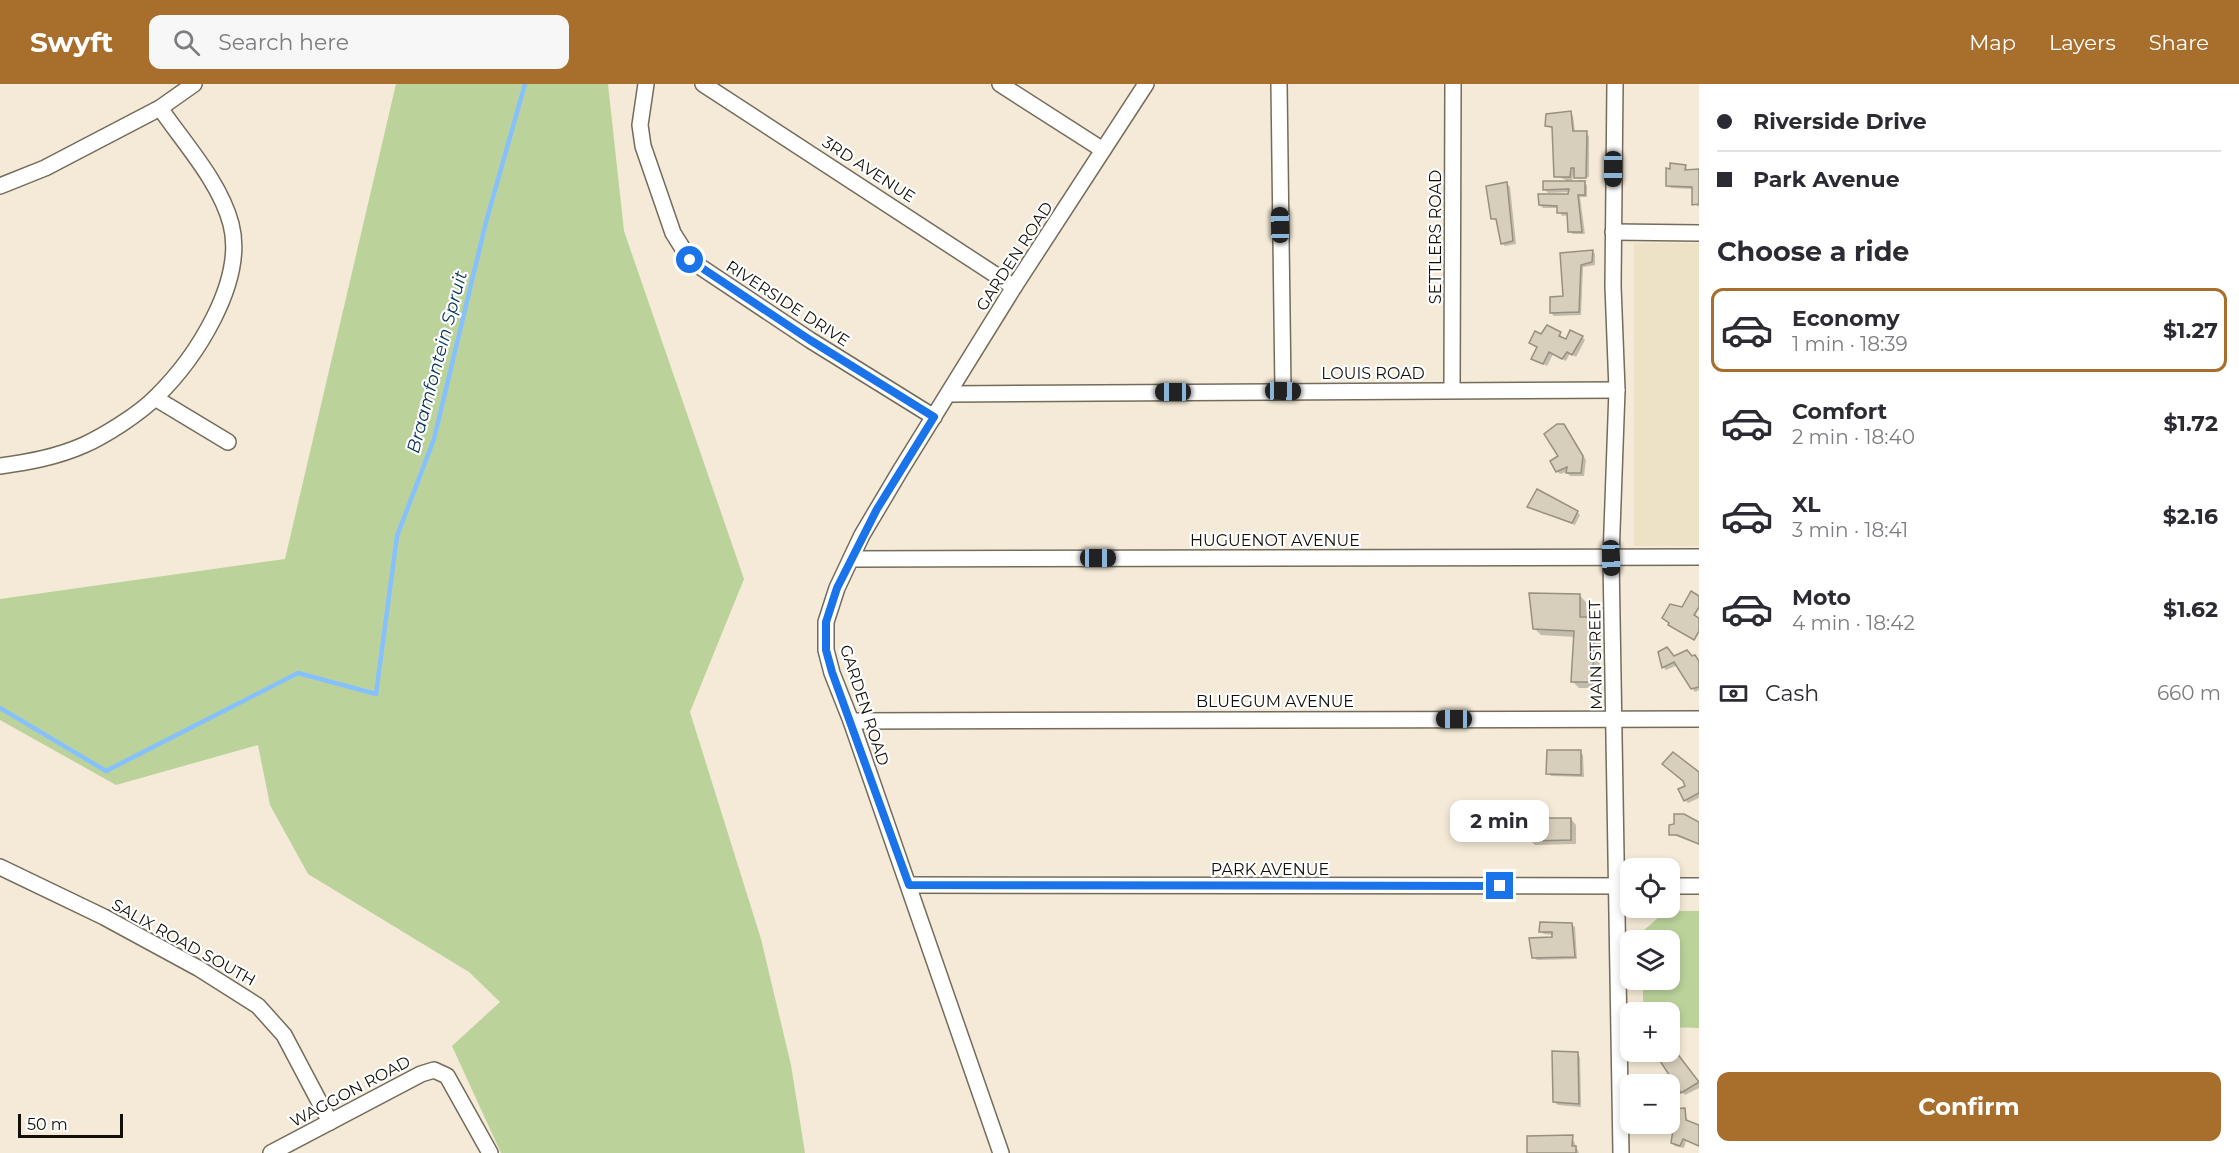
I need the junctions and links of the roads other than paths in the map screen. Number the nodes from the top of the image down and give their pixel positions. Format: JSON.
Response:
{"nodes":[{"id":1,"x":194,"y":84,"type":"edge"},
{"id":2,"x":646,"y":84,"type":"edge"},
{"id":3,"x":703,"y":84,"type":"edge"},
{"id":4,"x":1000,"y":84,"type":"edge"},
{"id":5,"x":1146,"y":84,"type":"edge"},
{"id":6,"x":1279,"y":84,"type":"edge"},
{"id":7,"x":1453,"y":84,"type":"edge"},
{"id":8,"x":1615,"y":84,"type":"edge"},
{"id":9,"x":160,"y":108,"type":"junction"},
{"id":10,"x":1103,"y":150,"type":"junction"},
{"id":11,"x":0,"y":186,"type":"edge"},
{"id":12,"x":1613,"y":232,"type":"junction"},
{"id":13,"x":1699,"y":233,"type":"edge"},
{"id":14,"x":1014,"y":287,"type":"junction"},
{"id":15,"x":1452,"y":390,"type":"junction"},
{"id":16,"x":1617,"y":390,"type":"junction"},
{"id":17,"x":1283,"y":391,"type":"junction"},
{"id":18,"x":949,"y":394,"type":"junction"},
{"id":19,"x":155,"y":398,"type":"junction"},
{"id":20,"x":934,"y":417,"type":"junction"},
{"id":21,"x":228,"y":442,"type":"dead end"},
{"id":22,"x":0,"y":466,"type":"edge"},
{"id":23,"x":1699,"y":557,"type":"edge"},
{"id":24,"x":1611,"y":558,"type":"junction"},
{"id":25,"x":851,"y":559,"type":"junction"},
{"id":26,"x":1699,"y":718,"type":"edge"},
{"id":27,"x":1614,"y":719,"type":"junction"},
{"id":28,"x":851,"y":721,"type":"junction"},
{"id":29,"x":1622,"y":858,"type":"edge"},
{"id":30,"x":0,"y":867,"type":"edge"},
{"id":31,"x":909,"y":885,"type":"junction"},
{"id":32,"x":1620,"y":886,"type":"edge"},
{"id":33,"x":1680,"y":886,"type":"edge"},
{"id":34,"x":1699,"y":886,"type":"edge"},
{"id":35,"x":1624,"y":918,"type":"edge"},
{"id":36,"x":330,"y":1122,"type":"junction"},
{"id":37,"x":271,"y":1153,"type":"edge"},
{"id":38,"x":489,"y":1153,"type":"edge"},
{"id":39,"x":1001,"y":1153,"type":"edge"},
{"id":40,"x":1621,"y":1153,"type":"edge"}],
"edges":[{"from":1,"to":9,"type":"street"},
{"from":2,"to":20,"type":"street","name":"RIVERSIDE DRIVE"},
{"from":3,"to":14,"type":"street","name":"3RD AVENUE"},
{"from":4,"to":10,"type":"street"},
{"from":5,"to":10,"type":"street","name":"GARDEN ROAD"},
{"from":6,"to":17,"type":"street"},
{"from":7,"to":15,"type":"street","name":"SETTLERS ROAD"},
{"from":8,"to":12,"type":"street","name":"MAIN STREET"},
{"from":9,"to":11,"type":"street"},
{"from":9,"to":19,"type":"street"},
{"from":10,"to":14,"type":"street","name":"GARDEN ROAD"},
{"from":12,"to":13,"type":"street"},
{"from":12,"to":16,"type":"street","name":"MAIN STREET"},
{"from":14,"to":18,"type":"street","name":"GARDEN ROAD"},
{"from":15,"to":16,"type":"street","name":"LOUIS ROAD"},
{"from":15,"to":17,"type":"street","name":"LOUIS ROAD"},
{"from":16,"to":24,"type":"street","name":"MAIN STREET"},
{"from":17,"to":18,"type":"street","name":"LOUIS ROAD"},
{"from":18,"to":20,"type":"street","name":"GARDEN ROAD"},
{"from":19,"to":21,"type":"street"},
{"from":19,"to":22,"type":"street"},
{"from":20,"to":25,"type":"street","name":"GARDEN ROAD"},
{"from":23,"to":24,"type":"street","name":"HUGUENOT AVENUE"},
{"from":24,"to":25,"type":"street","name":"HUGUENOT AVENUE"},
{"from":24,"to":27,"type":"street","name":"MAIN STREET"},
{"from":25,"to":28,"type":"street","name":"GARDEN ROAD"},
{"from":26,"to":27,"type":"street","name":"BLUEGUM AVENUE"},
{"from":27,"to":28,"type":"street","name":"BLUEGUM AVENUE"},
{"from":27,"to":29,"type":"street","name":"MAIN STREET"},
{"from":28,"to":31,"type":"street","name":"GARDEN ROAD"},
{"from":30,"to":36,"type":"street","name":"SALIX ROAD SOUTH"},
{"from":31,"to":32,"type":"street","name":"PARK AVENUE"},
{"from":31,"to":39,"type":"street","name":"GARDEN ROAD"},
{"from":33,"to":34,"type":"street"},
{"from":35,"to":40,"type":"street","name":"MAIN STREET"},
{"from":36,"to":37,"type":"street","name":"WAGGON ROAD"},
{"from":36,"to":38,"type":"street","name":"WAGGON ROAD"}]}
